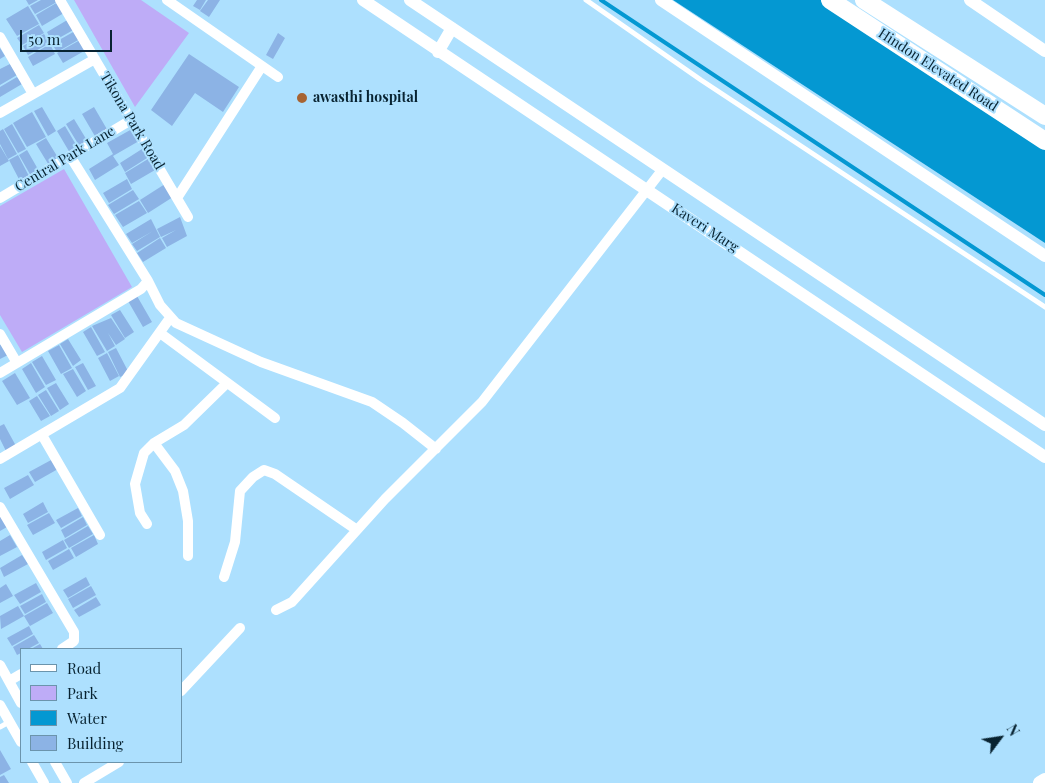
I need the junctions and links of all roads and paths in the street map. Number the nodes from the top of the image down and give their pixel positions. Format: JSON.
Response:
{"nodes":[{"id":1,"x":60,"y":0,"type":"edge"},
{"id":2,"x":167,"y":0,"type":"edge"},
{"id":3,"x":363,"y":0,"type":"edge"},
{"id":4,"x":410,"y":0,"type":"edge"},
{"id":5,"x":586,"y":0,"type":"edge"},
{"id":6,"x":661,"y":0,"type":"edge"},
{"id":7,"x":830,"y":0,"type":"edge"},
{"id":8,"x":864,"y":0,"type":"edge"},
{"id":9,"x":970,"y":0,"type":"edge"},
{"id":10,"x":452,"y":28,"type":"junction"},
{"id":11,"x":0,"y":37,"type":"edge"},
{"id":12,"x":1045,"y":50,"type":"edge"},
{"id":13,"x":438,"y":52,"type":"junction"},
{"id":14,"x":95,"y":59,"type":"junction"},
{"id":15,"x":262,"y":66,"type":"junction"},
{"id":16,"x":278,"y":77,"type":"dead end"},
{"id":17,"x":33,"y":94,"type":"junction"},
{"id":18,"x":0,"y":113,"type":"edge"},
{"id":19,"x":1045,"y":116,"type":"edge"},
{"id":20,"x":131,"y":120,"type":"junction"},
{"id":21,"x":1045,"y":141,"type":"edge"},
{"id":22,"x":70,"y":156,"type":"junction"},
{"id":23,"x":663,"y":169,"type":"junction"},
{"id":24,"x":648,"y":190,"type":"junction"},
{"id":25,"x":1,"y":197,"type":"edge"},
{"id":26,"x":177,"y":198,"type":"junction"},
{"id":27,"x":188,"y":217,"type":"dead end"},
{"id":28,"x":1045,"y":256,"type":"edge"},
{"id":29,"x":148,"y":281,"type":"junction"},
{"id":30,"x":1045,"y":307,"type":"edge"},
{"id":31,"x":170,"y":318,"type":"junction"},
{"id":32,"x":160,"y":333,"type":"junction"},
{"id":33,"x":0,"y":334,"type":"edge"},
{"id":34,"x":17,"y":363,"type":"junction"},
{"id":35,"x":0,"y":373,"type":"edge"},
{"id":36,"x":227,"y":383,"type":"junction"},
{"id":37,"x":275,"y":418,"type":"dead end"},
{"id":38,"x":1045,"y":425,"type":"edge"},
{"id":39,"x":42,"y":434,"type":"junction"},
{"id":40,"x":154,"y":443,"type":"junction"},
{"id":41,"x":436,"y":449,"type":"junction"},
{"id":42,"x":1045,"y":457,"type":"edge"},
{"id":43,"x":0,"y":458,"type":"edge"},
{"id":44,"x":0,"y":507,"type":"edge"},
{"id":45,"x":147,"y":524,"type":"dead end"},
{"id":46,"x":357,"y":530,"type":"junction"},
{"id":47,"x":100,"y":534,"type":"dead end"},
{"id":48,"x":188,"y":556,"type":"dead end"},
{"id":49,"x":224,"y":577,"type":"dead end"},
{"id":50,"x":276,"y":610,"type":"dead end"},
{"id":51,"x":240,"y":628,"type":"dead end"},
{"id":52,"x":63,"y":648,"type":"edge"},
{"id":53,"x":0,"y":665,"type":"edge"},
{"id":54,"x":20,"y":675,"type":"edge"},
{"id":55,"x":9,"y":681,"type":"junction"},
{"id":56,"x":182,"y":690,"type":"edge"},
{"id":57,"x":20,"y":701,"type":"edge"},
{"id":58,"x":0,"y":705,"type":"edge"},
{"id":59,"x":5,"y":724,"type":"edge"},
{"id":60,"x":20,"y":741,"type":"edge"},
{"id":61,"x":33,"y":763,"type":"edge"},
{"id":62,"x":55,"y":763,"type":"edge"},
{"id":63,"x":117,"y":763,"type":"edge"},
{"id":64,"x":1045,"y":780,"type":"edge"},
{"id":65,"x":63,"y":782,"type":"edge"},
{"id":66,"x":44,"y":783,"type":"edge"},
{"id":67,"x":84,"y":783,"type":"edge"},
{"id":68,"x":1040,"y":783,"type":"edge"}],
"edges":[{"from":1,"to":14,"type":"street","name":"Tikona Park Road"},
{"from":2,"to":15,"type":"street"},
{"from":3,"to":13,"type":"street","name":"Kaveri Marg"},
{"from":4,"to":10,"type":"street","name":"Kaveri Marg"},
{"from":5,"to":30,"type":"lane"},
{"from":6,"to":28,"type":"street"},
{"from":7,"to":21,"type":"highway","name":"Hindon Elevated Road"},
{"from":8,"to":19,"type":"highway","name":"Hindon Elevated Road"},
{"from":9,"to":12,"type":"street"},
{"from":10,"to":13,"type":"street"},
{"from":10,"to":23,"type":"street","name":"Kaveri Marg"},
{"from":11,"to":17,"type":"street"},
{"from":13,"to":24,"type":"street","name":"Kaveri Marg"},
{"from":14,"to":17,"type":"street"},
{"from":14,"to":20,"type":"street","name":"Tikona Park Road"},
{"from":15,"to":16,"type":"street"},
{"from":15,"to":26,"type":"street"},
{"from":17,"to":18,"type":"street"},
{"from":20,"to":22,"type":"street","name":"Central Park Lane"},
{"from":20,"to":26,"type":"street","name":"Tikona Park Road"},
{"from":22,"to":25,"type":"street","name":"Central Park Lane"},
{"from":22,"to":29,"type":"street"},
{"from":23,"to":24,"type":"street"},
{"from":23,"to":38,"type":"street","name":"Kaveri Marg"},
{"from":24,"to":41,"type":"street"},
{"from":24,"to":42,"type":"street","name":"Kaveri Marg"},
{"from":26,"to":27,"type":"street","name":"Tikona Park Road"},
{"from":29,"to":31,"type":"street"},
{"from":29,"to":34,"type":"street"},
{"from":31,"to":32,"type":"street"},
{"from":31,"to":41,"type":"street"},
{"from":32,"to":36,"type":"street"},
{"from":32,"to":39,"type":"street"},
{"from":33,"to":34,"type":"street"},
{"from":34,"to":35,"type":"street"},
{"from":36,"to":37,"type":"street"},
{"from":36,"to":40,"type":"street"},
{"from":39,"to":43,"type":"street"},
{"from":39,"to":47,"type":"street"},
{"from":40,"to":45,"type":"street"},
{"from":40,"to":48,"type":"street"},
{"from":41,"to":46,"type":"street"},
{"from":44,"to":52,"type":"street"},
{"from":46,"to":49,"type":"street"},
{"from":46,"to":50,"type":"street"},
{"from":51,"to":56,"type":"street"},
{"from":53,"to":55,"type":"street"},
{"from":54,"to":55,"type":"street"},
{"from":55,"to":57,"type":"street"},
{"from":58,"to":59,"type":"street"},
{"from":59,"to":60,"type":"street"},
{"from":61,"to":66,"type":"street"},
{"from":62,"to":65,"type":"street"},
{"from":63,"to":67,"type":"street"},
{"from":64,"to":68,"type":"main road"}]}
